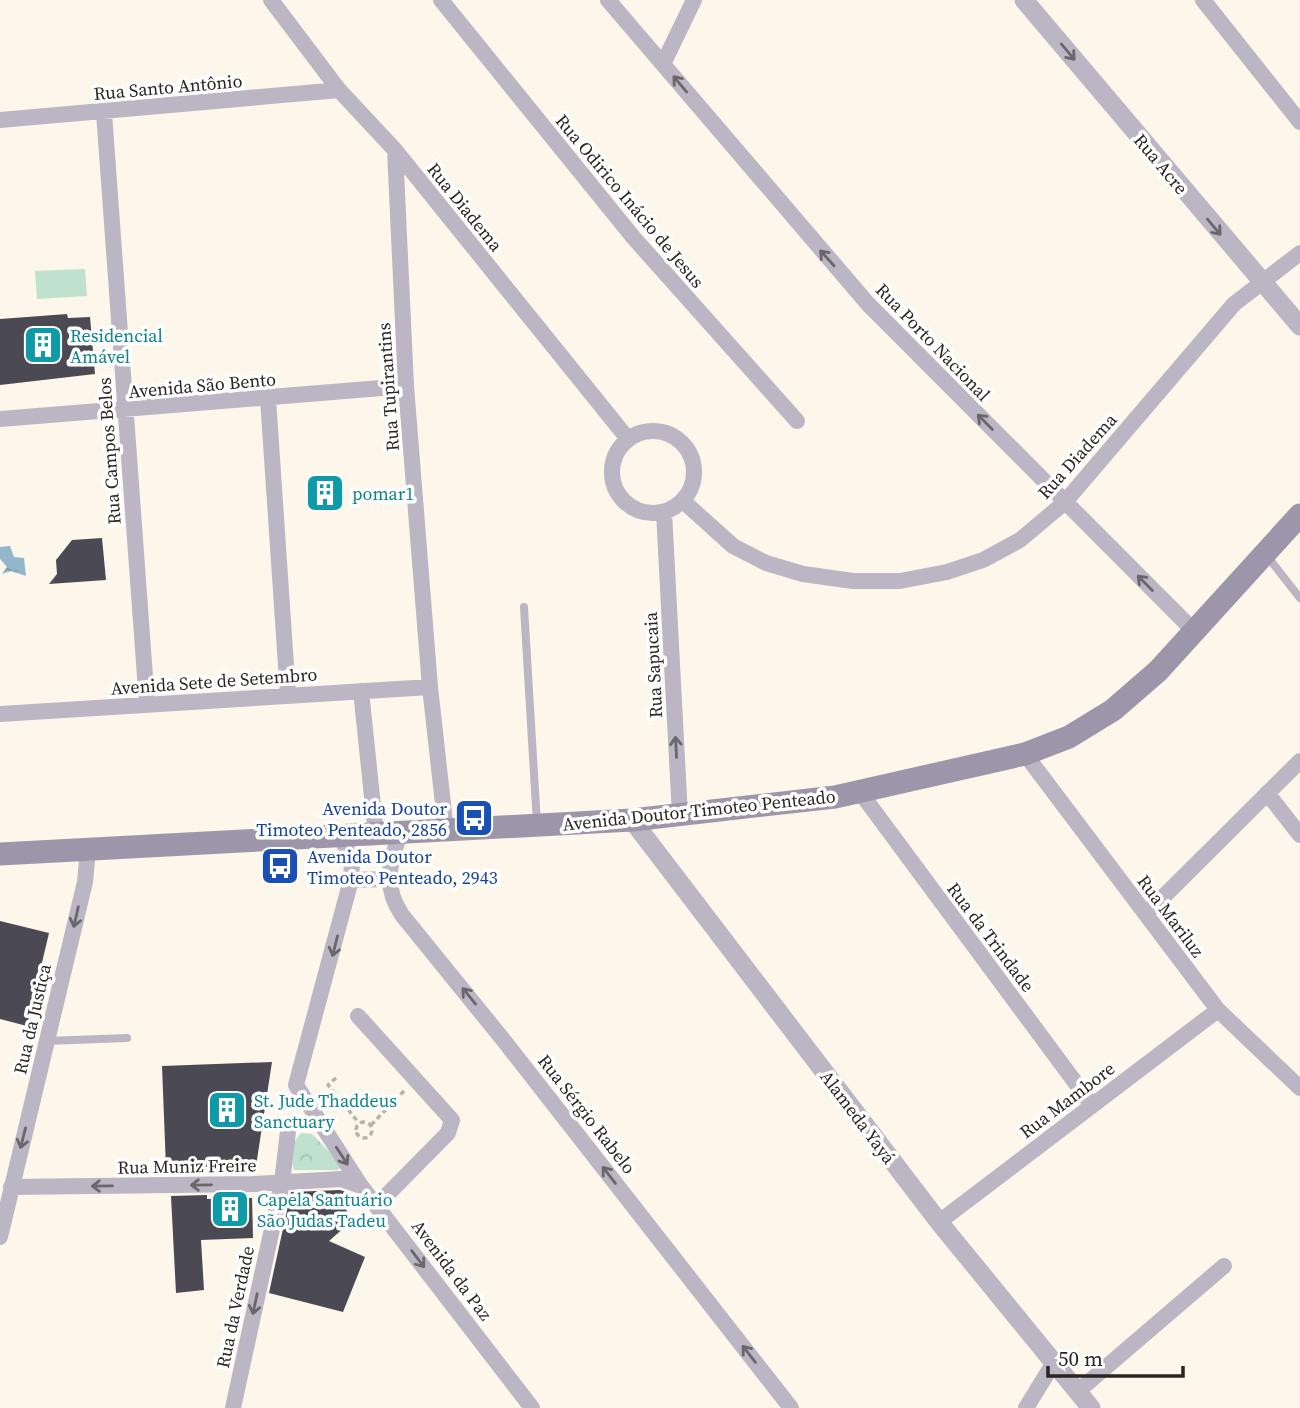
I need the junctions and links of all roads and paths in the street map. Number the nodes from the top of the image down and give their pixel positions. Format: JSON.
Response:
{"nodes":[{"id":1,"x":271,"y":0,"type":"edge"},
{"id":2,"x":441,"y":0,"type":"edge"},
{"id":3,"x":608,"y":0,"type":"edge"},
{"id":4,"x":694,"y":0,"type":"edge"},
{"id":5,"x":1024,"y":0,"type":"edge"},
{"id":6,"x":1203,"y":0,"type":"edge"},
{"id":7,"x":663,"y":64,"type":"junction"},
{"id":8,"x":339,"y":90,"type":"junction"},
{"id":9,"x":104,"y":113,"type":"junction"},
{"id":10,"x":0,"y":120,"type":"edge"},
{"id":11,"x":1300,"y":122,"type":"edge"},
{"id":12,"x":395,"y":150,"type":"junction"},
{"id":13,"x":1300,"y":253,"type":"edge"},
{"id":14,"x":1260,"y":282,"type":"junction"},
{"id":15,"x":1300,"y":326,"type":"edge"},
{"id":16,"x":406,"y":386,"type":"junction"},
{"id":17,"x":268,"y":399,"type":"junction"},
{"id":18,"x":126,"y":411,"type":"junction"},
{"id":19,"x":0,"y":419,"type":"edge"},
{"id":20,"x":797,"y":421,"type":"dead end"},
{"id":21,"x":628,"y":439,"type":"junction"},
{"id":22,"x":683,"y":501,"type":"junction"},
{"id":23,"x":1064,"y":502,"type":"junction"},
{"id":24,"x":663,"y":512,"type":"junction"},
{"id":25,"x":1300,"y":515,"type":"edge"},
{"id":26,"x":1265,"y":553,"type":"junction"},
{"id":27,"x":1300,"y":598,"type":"edge"},
{"id":28,"x":524,"y":607,"type":"dead end"},
{"id":29,"x":1194,"y":631,"type":"junction"},
{"id":30,"x":430,"y":687,"type":"junction"},
{"id":31,"x":361,"y":691,"type":"junction"},
{"id":32,"x":288,"y":695,"type":"junction"},
{"id":33,"x":147,"y":704,"type":"junction"},
{"id":34,"x":0,"y":714,"type":"edge"},
{"id":35,"x":1024,"y":754,"type":"junction"},
{"id":36,"x":1300,"y":761,"type":"edge"},
{"id":37,"x":860,"y":792,"type":"junction"},
{"id":38,"x":1267,"y":793,"type":"junction"},
{"id":39,"x":680,"y":816,"type":"junction"},
{"id":40,"x":632,"y":820,"type":"junction"},
{"id":41,"x":537,"y":826,"type":"junction"},
{"id":42,"x":446,"y":831,"type":"junction"},
{"id":43,"x":400,"y":834,"type":"junction"},
{"id":44,"x":376,"y":835,"type":"junction"},
{"id":45,"x":1300,"y":835,"type":"edge"},
{"id":46,"x":341,"y":837,"type":"junction"},
{"id":47,"x":88,"y":849,"type":"junction"},
{"id":48,"x":0,"y":854,"type":"edge"},
{"id":49,"x":388,"y":879,"type":"junction"},
{"id":50,"x":351,"y":880,"type":"junction"},
{"id":51,"x":1146,"y":914,"type":"junction"},
{"id":52,"x":1218,"y":1010,"type":"junction"},
{"id":53,"x":358,"y":1016,"type":"dead end"},
{"id":54,"x":127,"y":1038,"type":"dead end"},
{"id":55,"x":47,"y":1041,"type":"junction"},
{"id":56,"x":336,"y":1078,"type":"dead end"},
{"id":57,"x":415,"y":1079,"type":"junction"},
{"id":58,"x":1300,"y":1088,"type":"edge"},
{"id":59,"x":1092,"y":1105,"type":"junction"},
{"id":60,"x":359,"y":1123,"type":"junction"},
{"id":61,"x":371,"y":1125,"type":"junction"},
{"id":62,"x":288,"y":1131,"type":"dead end"},
{"id":63,"x":282,"y":1183,"type":"junction"},
{"id":64,"x":361,"y":1186,"type":"junction"},
{"id":65,"x":12,"y":1187,"type":"junction"},
{"id":66,"x":377,"y":1205,"type":"junction"},
{"id":67,"x":939,"y":1222,"type":"junction"},
{"id":68,"x":0,"y":1237,"type":"edge"},
{"id":69,"x":1224,"y":1266,"type":"dead end"},
{"id":70,"x":1052,"y":1364,"type":"junction"},
{"id":71,"x":1077,"y":1392,"type":"junction"},
{"id":72,"x":233,"y":1408,"type":"edge"},
{"id":73,"x":532,"y":1408,"type":"edge"},
{"id":74,"x":791,"y":1408,"type":"edge"},
{"id":75,"x":1026,"y":1408,"type":"edge"},
{"id":76,"x":1091,"y":1408,"type":"edge"}],
"edges":[{"from":1,"to":8,"type":"street","name":"Rua Diadema"},
{"from":2,"to":20,"type":"street","name":"Rua Odirico Inácio de Jesus"},
{"from":3,"to":7,"type":"street","name":"Rua Porto Nacional"},
{"from":4,"to":7,"type":"street"},
{"from":5,"to":14,"type":"street","name":"Rua Acre","one_way":true},
{"from":6,"to":11,"type":"street"},
{"from":23,"to":7,"type":"street","name":"Rua Porto Nacional","one_way":true},
{"from":8,"to":9,"type":"street","name":"Rua Santo Antônio"},
{"from":8,"to":12,"type":"street","name":"Rua Diadema"},
{"from":9,"to":10,"type":"street","name":"Rua Santo Antônio"},
{"from":9,"to":18,"type":"street","name":"Rua Campos Belos"},
{"from":12,"to":16,"type":"street","name":"Rua Tupirantins"},
{"from":12,"to":21,"type":"street","name":"Rua Diadema"},
{"from":13,"to":14,"type":"street","name":"Rua Diadema"},
{"from":14,"to":15,"type":"street","name":"Rua Acre"},
{"from":14,"to":23,"type":"street","name":"Rua Diadema"},
{"from":16,"to":17,"type":"street","name":"Avenida São Bento"},
{"from":16,"to":30,"type":"street","name":"Rua Tupirantins"},
{"from":17,"to":18,"type":"street","name":"Avenida São Bento"},
{"from":17,"to":32,"type":"street"},
{"from":18,"to":19,"type":"street","name":"Avenida São Bento"},
{"from":18,"to":33,"type":"street","name":"Rua Campos Belos"},
{"from":21,"to":22,"type":"street"},
{"from":21,"to":24,"type":"street"},
{"from":22,"to":23,"type":"street","name":"Rua Diadema"},
{"from":22,"to":24,"type":"street"},
{"from":29,"to":23,"type":"street","name":"Rua Porto Nacional","one_way":true},
{"from":39,"to":24,"type":"street","name":"Rua Sapucaia","one_way":true},
{"from":25,"to":26,"type":"main road","name":"Avenida Doutor Timoteo Penteado"},
{"from":26,"to":27,"type":"lane"},
{"from":26,"to":29,"type":"main road","name":"Avenida Doutor Timoteo Penteado"},
{"from":28,"to":41,"type":"lane"},
{"from":29,"to":35,"type":"main road","name":"Avenida Doutor Timoteo Penteado"},
{"from":30,"to":31,"type":"street","name":"Avenida Sete de Setembro"},
{"from":30,"to":42,"type":"street","name":"Rua Tupirantins"},
{"from":31,"to":32,"type":"street","name":"Avenida Sete de Setembro"},
{"from":31,"to":44,"type":"street"},
{"from":32,"to":33,"type":"street","name":"Avenida Sete de Setembro"},
{"from":33,"to":34,"type":"street","name":"Avenida Sete de Setembro"},
{"from":35,"to":37,"type":"main road","name":"Avenida Doutor Timoteo Penteado"},
{"from":35,"to":51,"type":"street","name":"Rua Mariluz"},
{"from":36,"to":38,"type":"street"},
{"from":37,"to":39,"type":"main road","name":"Avenida Doutor Timoteo Penteado"},
{"from":37,"to":59,"type":"street","name":"Rua da Trindade"},
{"from":38,"to":45,"type":"street"},
{"from":38,"to":51,"type":"street"},
{"from":39,"to":40,"type":"main road","name":"Avenida Doutor Timoteo Penteado"},
{"from":40,"to":41,"type":"main road","name":"Avenida Doutor Timoteo Penteado"},
{"from":40,"to":67,"type":"street","name":"Alameda Yayá"},
{"from":41,"to":42,"type":"main road","name":"Avenida Doutor Timoteo Penteado"},
{"from":42,"to":43,"type":"main road","name":"Avenida Doutor Timoteo Penteado"},
{"from":43,"to":44,"type":"main road","name":"Avenida Doutor Timoteo Penteado"},
{"from":43,"to":49,"type":"street"},
{"from":44,"to":46,"type":"main road","name":"Avenida Doutor Timoteo Penteado"},
{"from":46,"to":47,"type":"main road","name":"Avenida Doutor Timoteo Penteado"},
{"from":46,"to":50,"type":"street"},
{"from":47,"to":48,"type":"main road","name":"Avenida Doutor Timoteo Penteado"},
{"from":47,"to":55,"type":"street","name":"Rua da Justiça","one_way":true},
{"from":49,"to":50,"type":"street"},
{"from":74,"to":49,"type":"street","name":"Rua Sérgio Rabelo","one_way":true},
{"from":50,"to":64,"type":"street","name":"Avenida da Paz","one_way":true},
{"from":51,"to":52,"type":"street","name":"Rua Mariluz"},
{"from":52,"to":58,"type":"street","name":"Rua Mariluz"},
{"from":52,"to":59,"type":"street","name":"Rua Mambore"},
{"from":53,"to":57,"type":"street"},
{"from":54,"to":55,"type":"lane"},
{"from":55,"to":65,"type":"street","name":"Rua da Justiça","one_way":true},
{"from":56,"to":60,"type":"path"},
{"from":57,"to":61,"type":"path"},
{"from":57,"to":66,"type":"street"},
{"from":59,"to":67,"type":"street","name":"Rua Mambore"},
{"from":60,"to":61,"type":"path"},
{"from":60,"to":61,"type":"path"},
{"from":62,"to":63,"type":"street","name":"Rua da Verdade"},
{"from":63,"to":64,"type":"street","name":"Rua Muniz Freire"},
{"from":63,"to":65,"type":"street","name":"Rua Muniz Freire","one_way":true},
{"from":63,"to":72,"type":"street","name":"Rua da Verdade","one_way":true},
{"from":64,"to":66,"type":"street","name":"Avenida da Paz"},
{"from":65,"to":68,"type":"street","name":"Rua da Justiça"},
{"from":66,"to":73,"type":"street","name":"Avenida da Paz","one_way":true},
{"from":67,"to":70,"type":"street","name":"Alameda Yayá"},
{"from":69,"to":71,"type":"street"},
{"from":70,"to":71,"type":"street","name":"Alameda Yayá"},
{"from":70,"to":75,"type":"street"},
{"from":71,"to":76,"type":"street","name":"Alameda Yayá"}]}
